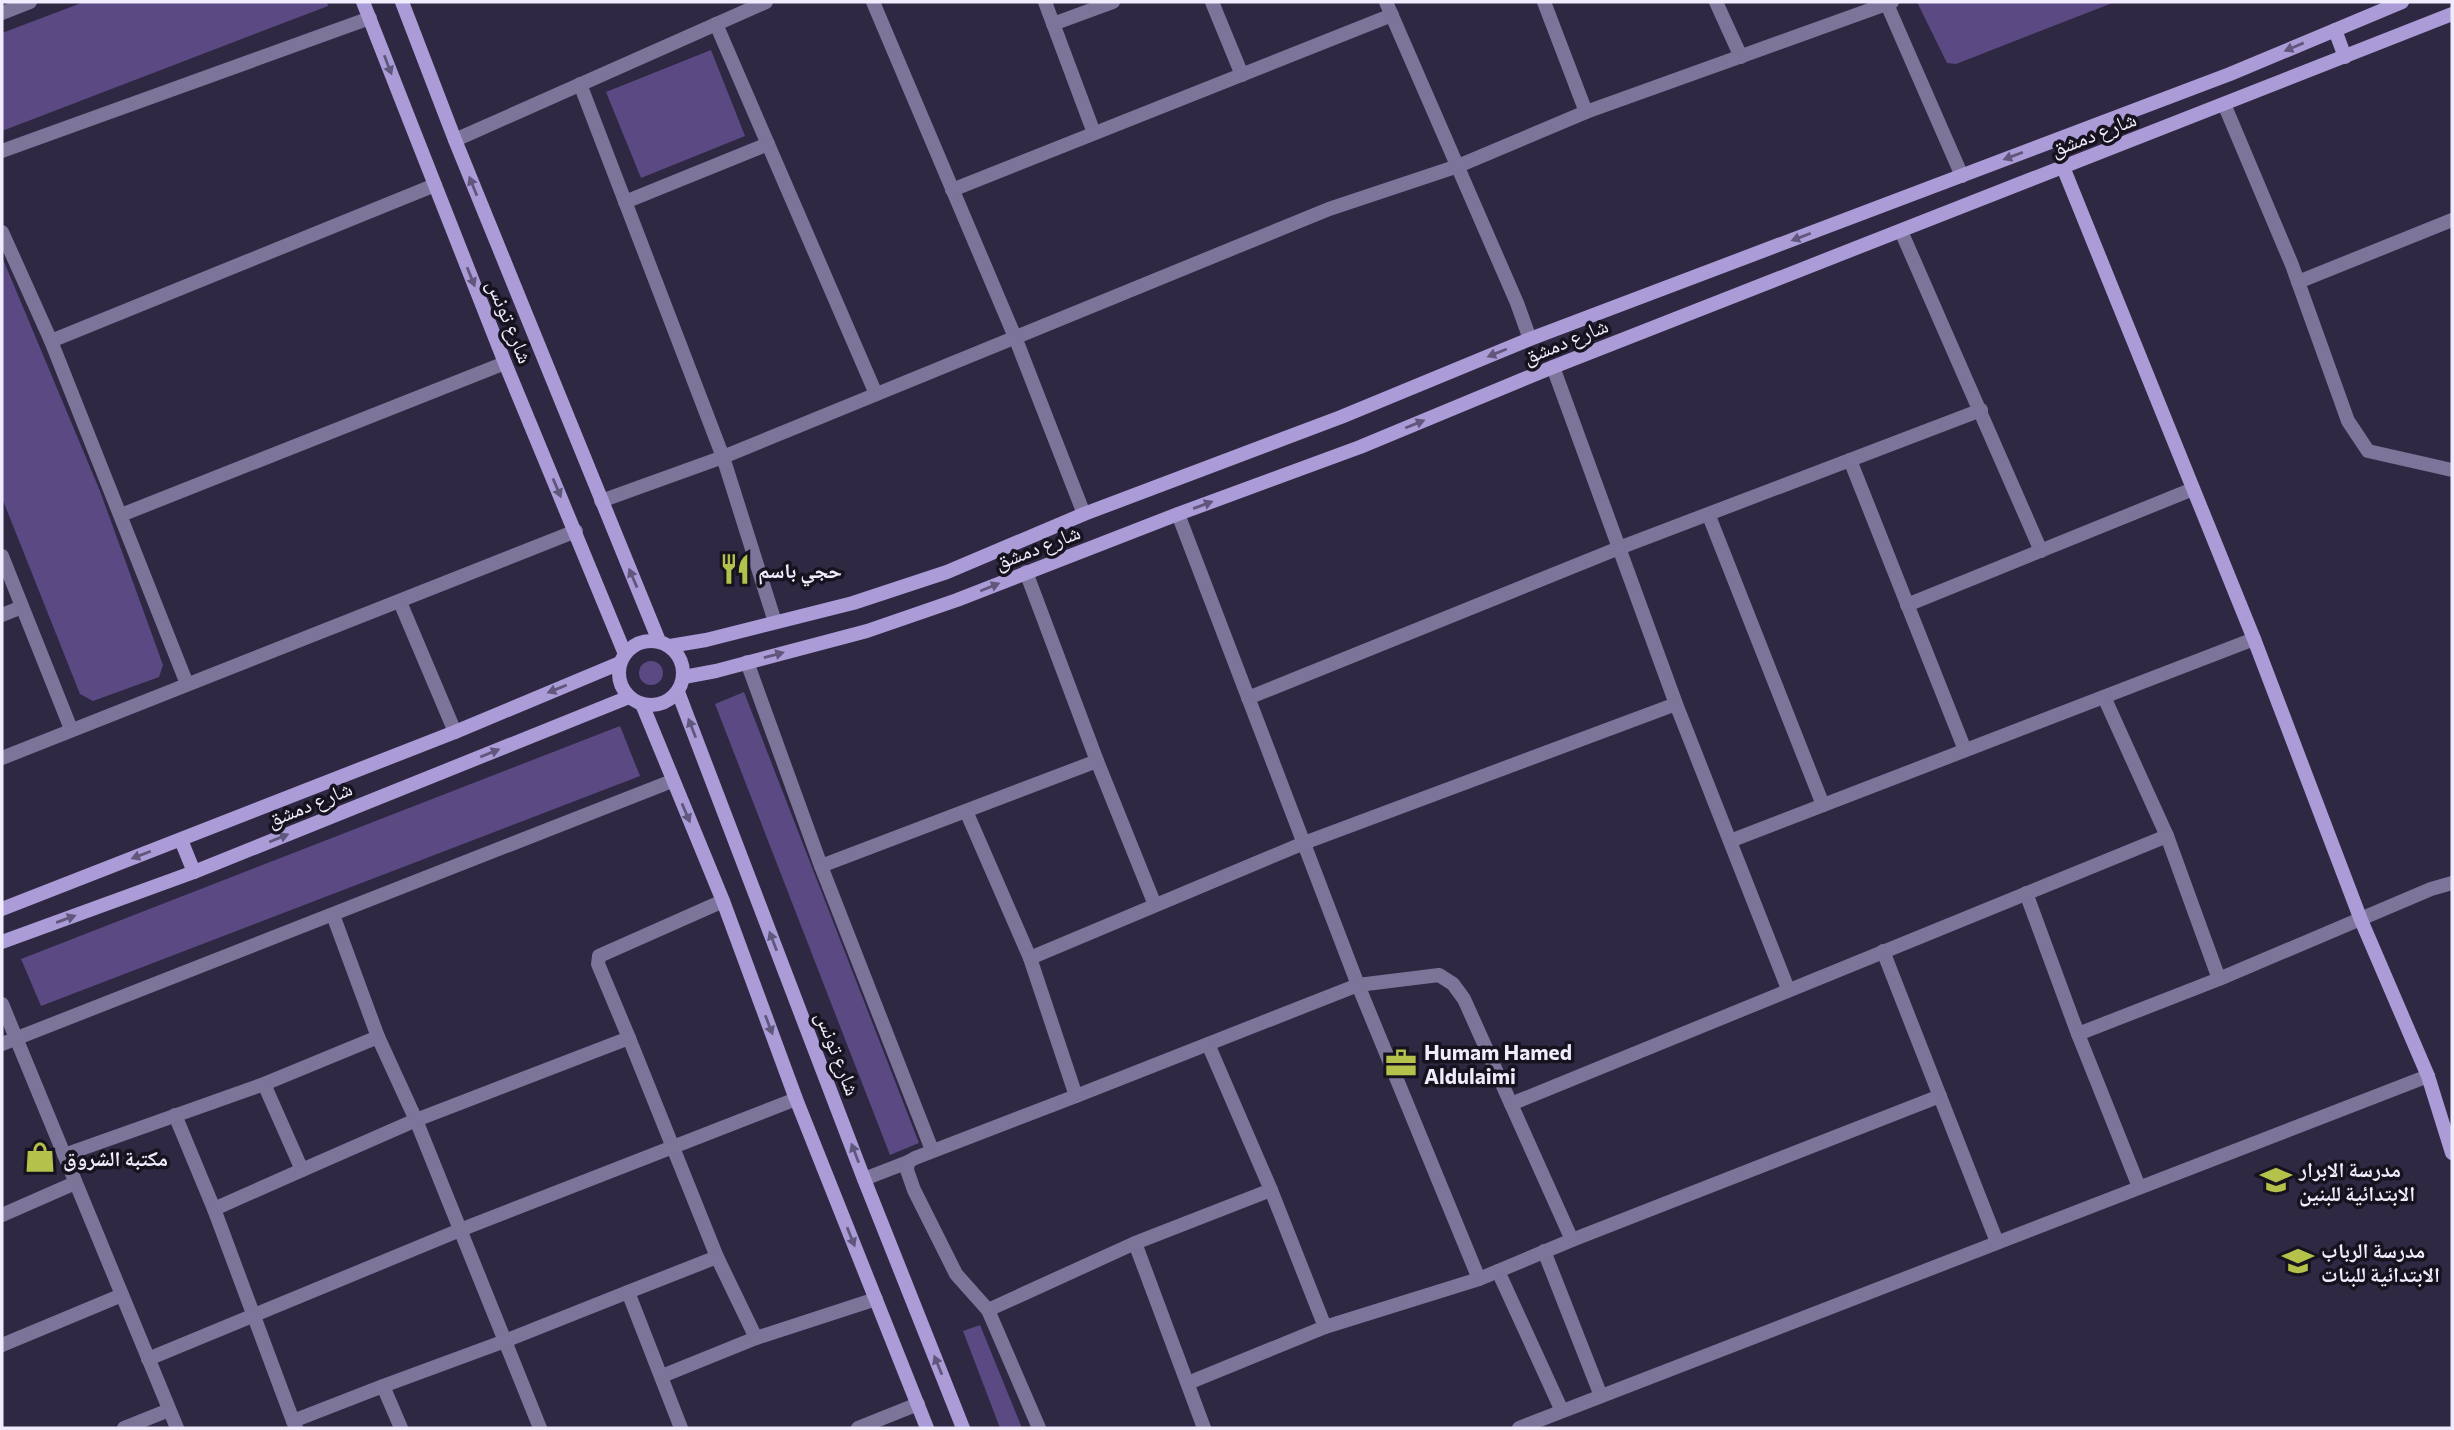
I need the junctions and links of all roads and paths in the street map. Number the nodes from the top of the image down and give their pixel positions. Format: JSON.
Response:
{"nodes":[{"id":1,"x":30,"y":2,"type":"edge"},
{"id":2,"x":363,"y":2,"type":"edge"},
{"id":3,"x":402,"y":2,"type":"edge"},
{"id":4,"x":766,"y":2,"type":"edge"},
{"id":5,"x":873,"y":2,"type":"edge"},
{"id":6,"x":1045,"y":2,"type":"edge"},
{"id":7,"x":1113,"y":2,"type":"edge"},
{"id":8,"x":1212,"y":2,"type":"edge"},
{"id":9,"x":1544,"y":2,"type":"edge"},
{"id":10,"x":1716,"y":2,"type":"edge"},
{"id":11,"x":1888,"y":2,"type":"edge"},
{"id":12,"x":2402,"y":2,"type":"edge"},
{"id":13,"x":1389,"y":8,"type":"edge"},
{"id":14,"x":2,"y":13,"type":"edge"},
{"id":15,"x":2452,"y":15,"type":"edge"},
{"id":16,"x":370,"y":19,"type":"junction"},
{"id":17,"x":716,"y":24,"type":"junction"},
{"id":18,"x":1053,"y":24,"type":"junction"},
{"id":19,"x":2335,"y":30,"type":"junction"},
{"id":20,"x":1741,"y":57,"type":"junction"},
{"id":21,"x":2346,"y":57,"type":"junction"},
{"id":22,"x":1242,"y":75,"type":"junction"},
{"id":23,"x":580,"y":84,"type":"junction"},
{"id":24,"x":2224,"y":104,"type":"junction"},
{"id":25,"x":1586,"y":112,"type":"junction"},
{"id":26,"x":1094,"y":133,"type":"junction"},
{"id":27,"x":455,"y":140,"type":"junction"},
{"id":28,"x":768,"y":144,"type":"junction"},
{"id":29,"x":2,"y":151,"type":"edge"},
{"id":30,"x":1458,"y":166,"type":"junction"},
{"id":31,"x":2063,"y":167,"type":"junction"},
{"id":32,"x":1962,"y":176,"type":"junction"},
{"id":33,"x":435,"y":184,"type":"junction"},
{"id":34,"x":953,"y":190,"type":"junction"},
{"id":35,"x":625,"y":202,"type":"junction"},
{"id":36,"x":2452,"y":220,"type":"edge"},
{"id":37,"x":1901,"y":231,"type":"junction"},
{"id":38,"x":2,"y":232,"type":"edge"},
{"id":39,"x":2298,"y":282,"type":"junction"},
{"id":40,"x":1015,"y":337,"type":"junction"},
{"id":41,"x":1530,"y":340,"type":"junction"},
{"id":42,"x":51,"y":341,"type":"junction"},
{"id":43,"x":505,"y":363,"type":"junction"},
{"id":44,"x":1553,"y":367,"type":"junction"},
{"id":45,"x":876,"y":394,"type":"junction"},
{"id":46,"x":1981,"y":410,"type":"junction"},
{"id":47,"x":723,"y":457,"type":"junction"},
{"id":48,"x":1850,"y":460,"type":"junction"},
{"id":49,"x":2452,"y":470,"type":"edge"},
{"id":50,"x":2193,"y":489,"type":"junction"},
{"id":51,"x":601,"y":501,"type":"junction"},
{"id":52,"x":1084,"y":514,"type":"junction"},
{"id":53,"x":1178,"y":514,"type":"junction"},
{"id":54,"x":121,"y":515,"type":"junction"},
{"id":55,"x":1709,"y":516,"type":"junction"},
{"id":56,"x":576,"y":531,"type":"junction"},
{"id":57,"x":1619,"y":548,"type":"junction"},
{"id":58,"x":2040,"y":551,"type":"junction"},
{"id":59,"x":2,"y":555,"type":"edge"},
{"id":60,"x":1026,"y":572,"type":"junction"},
{"id":61,"x":400,"y":601,"type":"junction"},
{"id":62,"x":1907,"y":605,"type":"junction"},
{"id":63,"x":22,"y":607,"type":"junction"},
{"id":64,"x":2,"y":615,"type":"edge"},
{"id":65,"x":775,"y":622,"type":"junction"},
{"id":66,"x":2254,"y":639,"type":"junction"},
{"id":67,"x":665,"y":644,"type":"junction"},
{"id":68,"x":622,"y":659,"type":"junction"},
{"id":69,"x":747,"y":662,"type":"junction"},
{"id":70,"x":684,"y":677,"type":"junction"},
{"id":71,"x":187,"y":684,"type":"junction"},
{"id":72,"x":678,"y":692,"type":"junction"},
{"id":73,"x":2104,"y":697,"type":"junction"},
{"id":74,"x":1248,"y":698,"type":"junction"},
{"id":75,"x":635,"y":701,"type":"junction"},
{"id":76,"x":1676,"y":704,"type":"junction"},
{"id":77,"x":71,"y":729,"type":"junction"},
{"id":78,"x":455,"y":732,"type":"junction"},
{"id":79,"x":1965,"y":750,"type":"junction"},
{"id":80,"x":2,"y":758,"type":"edge"},
{"id":81,"x":1097,"y":761,"type":"junction"},
{"id":82,"x":672,"y":781,"type":"junction"},
{"id":83,"x":1823,"y":805,"type":"junction"},
{"id":84,"x":966,"y":811,"type":"junction"},
{"id":85,"x":2167,"y":836,"type":"junction"},
{"id":86,"x":181,"y":840,"type":"junction"},
{"id":87,"x":1730,"y":841,"type":"junction"},
{"id":88,"x":1304,"y":843,"type":"junction"},
{"id":89,"x":821,"y":866,"type":"junction"},
{"id":90,"x":194,"y":872,"type":"junction"},
{"id":91,"x":2452,"y":883,"type":"edge"},
{"id":92,"x":2026,"y":893,"type":"junction"},
{"id":93,"x":723,"y":901,"type":"junction"},
{"id":94,"x":1155,"y":905,"type":"junction"},
{"id":95,"x":2,"y":909,"type":"edge"},
{"id":96,"x":332,"y":915,"type":"junction"},
{"id":97,"x":2361,"y":920,"type":"junction"},
{"id":98,"x":2,"y":942,"type":"edge"},
{"id":99,"x":1883,"y":950,"type":"junction"},
{"id":100,"x":1030,"y":958,"type":"junction"},
{"id":101,"x":2219,"y":979,"type":"junction"},
{"id":102,"x":1358,"y":985,"type":"junction"},
{"id":103,"x":1788,"y":989,"type":"junction"},
{"id":104,"x":2,"y":1004,"type":"edge"},
{"id":105,"x":2078,"y":1034,"type":"junction"},
{"id":106,"x":378,"y":1037,"type":"junction"},
{"id":107,"x":628,"y":1038,"type":"junction"},
{"id":108,"x":9,"y":1042,"type":"edge"},
{"id":109,"x":1208,"y":1044,"type":"junction"},
{"id":110,"x":2428,"y":1076,"type":"junction"},
{"id":111,"x":264,"y":1084,"type":"junction"},
{"id":112,"x":1076,"y":1096,"type":"junction"},
{"id":113,"x":1940,"y":1096,"type":"junction"},
{"id":114,"x":796,"y":1099,"type":"junction"},
{"id":115,"x":1511,"y":1104,"type":"junction"},
{"id":116,"x":175,"y":1115,"type":"junction"},
{"id":117,"x":416,"y":1120,"type":"junction"},
{"id":118,"x":673,"y":1147,"type":"junction"},
{"id":119,"x":932,"y":1150,"type":"junction"},
{"id":120,"x":2452,"y":1153,"type":"edge"},
{"id":121,"x":64,"y":1155,"type":"junction"},
{"id":122,"x":908,"y":1162,"type":"junction"},
{"id":123,"x":302,"y":1170,"type":"junction"},
{"id":124,"x":864,"y":1179,"type":"junction"},
{"id":125,"x":75,"y":1183,"type":"junction"},
{"id":126,"x":2138,"y":1187,"type":"junction"},
{"id":127,"x":1271,"y":1190,"type":"junction"},
{"id":128,"x":214,"y":1209,"type":"junction"},
{"id":129,"x":2,"y":1215,"type":"edge"},
{"id":130,"x":460,"y":1230,"type":"junction"},
{"id":131,"x":1572,"y":1240,"type":"junction"},
{"id":132,"x":1997,"y":1242,"type":"junction"},
{"id":133,"x":1135,"y":1243,"type":"junction"},
{"id":134,"x":1544,"y":1251,"type":"junction"},
{"id":135,"x":717,"y":1257,"type":"junction"},
{"id":136,"x":1498,"y":1271,"type":"junction"},
{"id":137,"x":1479,"y":1279,"type":"junction"},
{"id":138,"x":628,"y":1292,"type":"junction"},
{"id":139,"x":122,"y":1295,"type":"junction"},
{"id":140,"x":876,"y":1298,"type":"junction"},
{"id":141,"x":988,"y":1310,"type":"junction"},
{"id":142,"x":253,"y":1316,"type":"junction"},
{"id":143,"x":1325,"y":1327,"type":"junction"},
{"id":144,"x":756,"y":1338,"type":"junction"},
{"id":145,"x":505,"y":1341,"type":"junction"},
{"id":146,"x":2,"y":1345,"type":"edge"},
{"id":147,"x":148,"y":1359,"type":"junction"},
{"id":148,"x":662,"y":1376,"type":"junction"},
{"id":149,"x":1188,"y":1383,"type":"junction"},
{"id":150,"x":383,"y":1386,"type":"junction"},
{"id":151,"x":1601,"y":1396,"type":"junction"},
{"id":152,"x":918,"y":1404,"type":"junction"},
{"id":153,"x":169,"y":1410,"type":"junction"},
{"id":154,"x":1562,"y":1411,"type":"junction"},
{"id":155,"x":294,"y":1424,"type":"edge"},
{"id":156,"x":1538,"y":1425,"type":"edge"},
{"id":157,"x":124,"y":1428,"type":"edge"},
{"id":158,"x":177,"y":1428,"type":"edge"},
{"id":159,"x":401,"y":1428,"type":"edge"},
{"id":160,"x":541,"y":1428,"type":"edge"},
{"id":161,"x":681,"y":1428,"type":"edge"},
{"id":162,"x":858,"y":1428,"type":"edge"},
{"id":163,"x":927,"y":1428,"type":"edge"},
{"id":164,"x":963,"y":1428,"type":"edge"},
{"id":165,"x":1039,"y":1428,"type":"edge"},
{"id":166,"x":1204,"y":1428,"type":"edge"},
{"id":167,"x":1519,"y":1428,"type":"edge"}],
"edges":[{"from":1,"to":14,"type":"street"},
{"from":2,"to":16,"type":"main road","name":"شارع تونس"},
{"from":3,"to":27,"type":"main road","name":"شارع تونس"},
{"from":4,"to":17,"type":"street"},
{"from":5,"to":34,"type":"street"},
{"from":6,"to":18,"type":"street"},
{"from":7,"to":18,"type":"street"},
{"from":8,"to":22,"type":"street"},
{"from":9,"to":25,"type":"street"},
{"from":10,"to":20,"type":"street"},
{"from":11,"to":20,"type":"street"},
{"from":11,"to":32,"type":"street"},
{"from":12,"to":19,"type":"main road","name":"شارع دمشق"},
{"from":13,"to":22,"type":"street"},
{"from":13,"to":30,"type":"street"},
{"from":15,"to":21,"type":"main road","name":"شارع دمشق"},
{"from":16,"to":29,"type":"street"},
{"from":16,"to":33,"type":"main road","name":"شارع تونس","one_way":true},
{"from":17,"to":23,"type":"street"},
{"from":17,"to":28,"type":"street"},
{"from":18,"to":26,"type":"street"},
{"from":19,"to":21,"type":"main road"},
{"from":19,"to":32,"type":"main road","name":"شارع دمشق","one_way":true},
{"from":20,"to":25,"type":"street"},
{"from":21,"to":24,"type":"main road","name":"شارع دمشق"},
{"from":22,"to":26,"type":"street"},
{"from":23,"to":27,"type":"street"},
{"from":23,"to":35,"type":"street"},
{"from":24,"to":31,"type":"main road","name":"شارع دمشق"},
{"from":24,"to":39,"type":"street"},
{"from":25,"to":30,"type":"street"},
{"from":26,"to":34,"type":"street"},
{"from":51,"to":27,"type":"main road","name":"شارع تونس","one_way":true},
{"from":28,"to":35,"type":"street"},
{"from":28,"to":45,"type":"street"},
{"from":30,"to":40,"type":"street"},
{"from":30,"to":41,"type":"street"},
{"from":31,"to":37,"type":"main road","name":"شارع دمشق"},
{"from":31,"to":50,"type":"main road"},
{"from":32,"to":41,"type":"main road","name":"شارع دمشق","one_way":true},
{"from":33,"to":42,"type":"street"},
{"from":33,"to":43,"type":"main road","name":"شارع تونس","one_way":true},
{"from":34,"to":40,"type":"street"},
{"from":35,"to":47,"type":"street"},
{"from":36,"to":39,"type":"street"},
{"from":37,"to":44,"type":"main road","name":"شارع دمشق"},
{"from":37,"to":46,"type":"street"},
{"from":38,"to":42,"type":"street"},
{"from":39,"to":49,"type":"street"},
{"from":40,"to":45,"type":"street"},
{"from":40,"to":52,"type":"street"},
{"from":41,"to":52,"type":"main road","name":"شارع دمشق","one_way":true},
{"from":42,"to":54,"type":"street"},
{"from":43,"to":54,"type":"street"},
{"from":43,"to":56,"type":"main road","name":"شارع تونس","one_way":true},
{"from":53,"to":44,"type":"main road","name":"شارع دمشق","one_way":true},
{"from":44,"to":57,"type":"street"},
{"from":45,"to":47,"type":"street"},
{"from":46,"to":48,"type":"street"},
{"from":46,"to":58,"type":"street"},
{"from":47,"to":51,"type":"street"},
{"from":47,"to":65,"type":"street"},
{"from":48,"to":55,"type":"street"},
{"from":48,"to":62,"type":"street"},
{"from":50,"to":58,"type":"street"},
{"from":50,"to":66,"type":"main road"},
{"from":67,"to":51,"type":"main road","name":"شارع تونس","one_way":true},
{"from":52,"to":65,"type":"main road","name":"شارع دمشق"},
{"from":53,"to":60,"type":"main road","name":"شارع دمشق"},
{"from":53,"to":74,"type":"street"},
{"from":54,"to":71,"type":"street"},
{"from":55,"to":57,"type":"street"},
{"from":55,"to":83,"type":"street"},
{"from":56,"to":61,"type":"street"},
{"from":56,"to":68,"type":"main road","name":"شارع تونس"},
{"from":57,"to":74,"type":"street"},
{"from":57,"to":76,"type":"street"},
{"from":58,"to":62,"type":"street"},
{"from":59,"to":63,"type":"street"},
{"from":69,"to":60,"type":"main road","name":"شارع دمشق","one_way":true},
{"from":60,"to":81,"type":"street"},
{"from":61,"to":71,"type":"street"},
{"from":61,"to":78,"type":"street"},
{"from":62,"to":79,"type":"street"},
{"from":63,"to":64,"type":"street"},
{"from":63,"to":77,"type":"street"},
{"from":65,"to":67,"type":"main road","name":"شارع دمشق"},
{"from":66,"to":73,"type":"street"},
{"from":66,"to":97,"type":"main road"},
{"from":67,"to":68,"type":"main road"},
{"from":67,"to":70,"type":"main road"},
{"from":68,"to":75,"type":"main road"},
{"from":68,"to":78,"type":"main road","name":"شارع دمشق","one_way":true},
{"from":69,"to":70,"type":"main road","name":"شارع دمشق"},
{"from":69,"to":89,"type":"street"},
{"from":70,"to":72,"type":"main road"},
{"from":71,"to":77,"type":"street"},
{"from":72,"to":75,"type":"main road"},
{"from":124,"to":72,"type":"main road","name":"شارع تونس","one_way":true},
{"from":73,"to":79,"type":"street"},
{"from":73,"to":85,"type":"street"},
{"from":74,"to":88,"type":"street"},
{"from":75,"to":82,"type":"main road"},
{"from":90,"to":75,"type":"main road","name":"شارع دمشق","one_way":true},
{"from":76,"to":87,"type":"street"},
{"from":76,"to":88,"type":"street"},
{"from":77,"to":80,"type":"street"},
{"from":78,"to":86,"type":"main road","name":"شارع دمشق"},
{"from":79,"to":83,"type":"street"},
{"from":81,"to":84,"type":"street"},
{"from":81,"to":94,"type":"street"},
{"from":82,"to":93,"type":"main road","one_way":true},
{"from":82,"to":96,"type":"street"},
{"from":83,"to":87,"type":"street"},
{"from":84,"to":89,"type":"street"},
{"from":84,"to":100,"type":"street"},
{"from":85,"to":92,"type":"street"},
{"from":85,"to":101,"type":"street"},
{"from":86,"to":90,"type":"main road"},
{"from":86,"to":95,"type":"main road","name":"شارع دمشق","one_way":true},
{"from":87,"to":103,"type":"street"},
{"from":88,"to":94,"type":"street"},
{"from":88,"to":102,"type":"street"},
{"from":89,"to":119,"type":"street"},
{"from":98,"to":90,"type":"main road","name":"شارع دمشق","one_way":true},
{"from":91,"to":97,"type":"street"},
{"from":92,"to":99,"type":"street"},
{"from":92,"to":105,"type":"street"},
{"from":93,"to":107,"type":"street"},
{"from":93,"to":114,"type":"main road","one_way":true},
{"from":94,"to":100,"type":"street"},
{"from":96,"to":106,"type":"street"},
{"from":96,"to":108,"type":"street"},
{"from":97,"to":101,"type":"street"},
{"from":97,"to":110,"type":"main road"},
{"from":99,"to":103,"type":"street"},
{"from":99,"to":113,"type":"street"},
{"from":100,"to":112,"type":"street"},
{"from":101,"to":105,"type":"street"},
{"from":102,"to":109,"type":"street"},
{"from":102,"to":115,"type":"street"},
{"from":102,"to":137,"type":"street"},
{"from":103,"to":115,"type":"street"},
{"from":104,"to":108,"type":"street"},
{"from":105,"to":126,"type":"street"},
{"from":106,"to":111,"type":"street"},
{"from":106,"to":117,"type":"street"},
{"from":107,"to":117,"type":"street"},
{"from":107,"to":118,"type":"street"},
{"from":108,"to":121,"type":"street"},
{"from":109,"to":112,"type":"street"},
{"from":109,"to":127,"type":"street"},
{"from":110,"to":120,"type":"main road"},
{"from":110,"to":126,"type":"street"},
{"from":111,"to":116,"type":"street"},
{"from":111,"to":123,"type":"street"},
{"from":112,"to":119,"type":"street"},
{"from":113,"to":131,"type":"street"},
{"from":113,"to":132,"type":"street"},
{"from":114,"to":118,"type":"street"},
{"from":114,"to":140,"type":"main road","one_way":true},
{"from":115,"to":131,"type":"street"},
{"from":116,"to":121,"type":"street"},
{"from":116,"to":128,"type":"street"},
{"from":117,"to":123,"type":"street"},
{"from":117,"to":130,"type":"street"},
{"from":118,"to":130,"type":"street"},
{"from":118,"to":135,"type":"street"},
{"from":119,"to":122,"type":"street"},
{"from":121,"to":125,"type":"street"},
{"from":122,"to":124,"type":"street"},
{"from":122,"to":141,"type":"street"},
{"from":123,"to":128,"type":"street"},
{"from":164,"to":124,"type":"main road","name":"شارع تونس","one_way":true},
{"from":125,"to":129,"type":"street"},
{"from":125,"to":139,"type":"street"},
{"from":126,"to":132,"type":"street"},
{"from":127,"to":133,"type":"street"},
{"from":127,"to":143,"type":"street"},
{"from":128,"to":142,"type":"street"},
{"from":130,"to":142,"type":"street"},
{"from":130,"to":145,"type":"street"},
{"from":131,"to":134,"type":"street"},
{"from":132,"to":151,"type":"street"},
{"from":133,"to":141,"type":"street"},
{"from":133,"to":149,"type":"street"},
{"from":134,"to":136,"type":"street"},
{"from":134,"to":151,"type":"street"},
{"from":135,"to":138,"type":"street"},
{"from":135,"to":144,"type":"street"},
{"from":136,"to":137,"type":"street"},
{"from":136,"to":154,"type":"street"},
{"from":137,"to":143,"type":"street"},
{"from":138,"to":145,"type":"street"},
{"from":138,"to":148,"type":"street"},
{"from":139,"to":146,"type":"street"},
{"from":139,"to":147,"type":"street"},
{"from":140,"to":144,"type":"street"},
{"from":140,"to":152,"type":"main road"},
{"from":141,"to":165,"type":"street"},
{"from":142,"to":147,"type":"street"},
{"from":142,"to":155,"type":"street"},
{"from":143,"to":149,"type":"street"},
{"from":144,"to":148,"type":"street"},
{"from":145,"to":150,"type":"street"},
{"from":145,"to":160,"type":"street"},
{"from":147,"to":153,"type":"street"},
{"from":148,"to":161,"type":"street"},
{"from":149,"to":166,"type":"street"},
{"from":150,"to":155,"type":"street"},
{"from":150,"to":159,"type":"street"},
{"from":151,"to":154,"type":"street"},
{"from":152,"to":162,"type":"street"},
{"from":152,"to":163,"type":"main road"},
{"from":153,"to":157,"type":"street"},
{"from":153,"to":158,"type":"street"},
{"from":154,"to":156,"type":"street"},
{"from":156,"to":167,"type":"street"}]}
